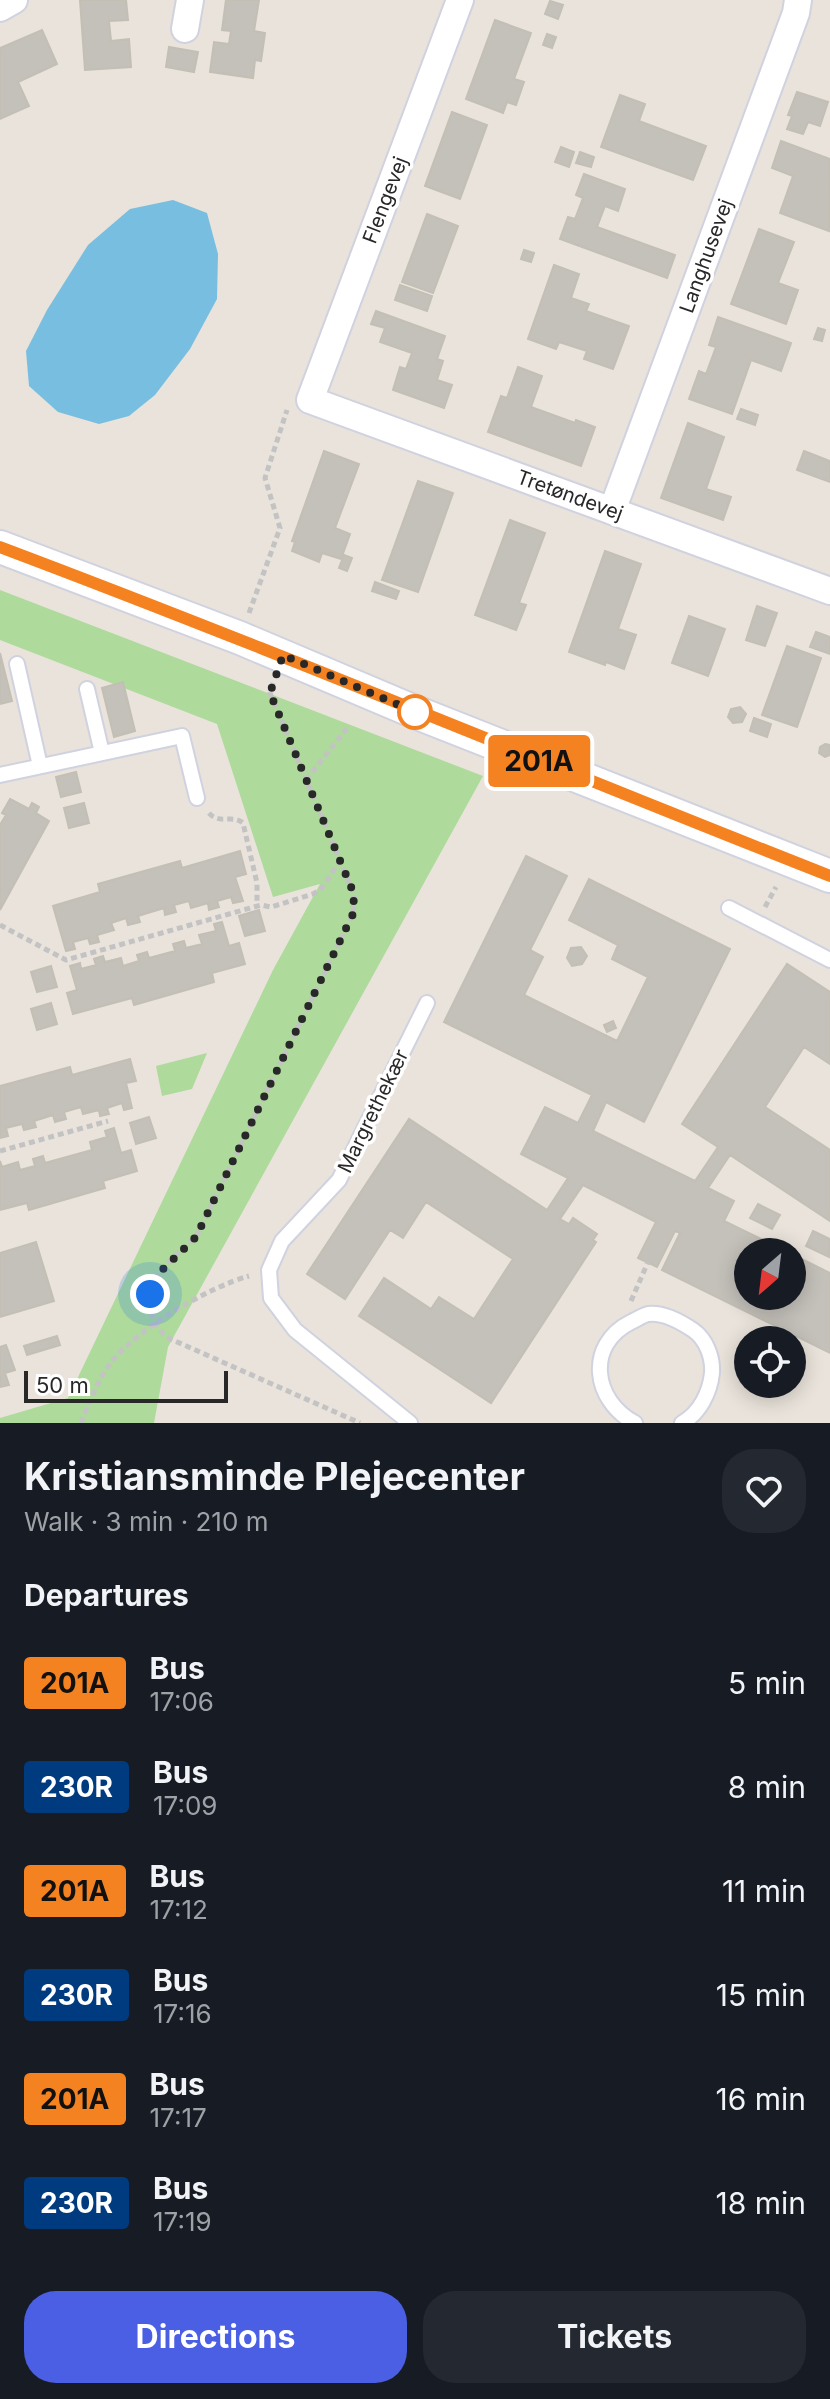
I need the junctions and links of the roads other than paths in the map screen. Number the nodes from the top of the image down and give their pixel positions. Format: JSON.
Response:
{"nodes":[{"id":1,"x":14,"y":0,"type":"edge"},
{"id":2,"x":190,"y":0,"type":"edge"},
{"id":3,"x":460,"y":0,"type":"edge"},
{"id":4,"x":798,"y":0,"type":"edge"},
{"id":5,"x":0,"y":8,"type":"edge"},
{"id":6,"x":185,"y":29,"type":"dead end"},
{"id":7,"x":310,"y":400,"type":"joint"},
{"id":8,"x":612,"y":511,"type":"junction"},
{"id":9,"x":0,"y":525,"type":"edge"},
{"id":10,"x":0,"y":547,"type":"edge"},
{"id":11,"x":830,"y":591,"type":"edge"},
{"id":12,"x":240,"y":638,"type":"junction"},
{"id":13,"x":17,"y":664,"type":"dead end"},
{"id":14,"x":87,"y":689,"type":"dead end"},
{"id":15,"x":102,"y":753,"type":"junction"},
{"id":16,"x":40,"y":766,"type":"junction"},
{"id":17,"x":0,"y":775,"type":"edge"},
{"id":18,"x":196,"y":795,"type":"road end"},
{"id":19,"x":830,"y":876,"type":"edge"},
{"id":20,"x":729,"y":908,"type":"dead end"},
{"id":21,"x":830,"y":960,"type":"edge"},
{"id":22,"x":427,"y":1003,"type":"dead end"},
{"id":23,"x":410,"y":1423,"type":"edge"},
{"id":24,"x":635,"y":1423,"type":"edge"},
{"id":25,"x":682,"y":1423,"type":"edge"}],
"edges":[{"from":1,"to":5,"type":"street"},
{"from":2,"to":6,"type":"street"},
{"from":3,"to":7,"type":"street","name":"Flengevej"},
{"from":4,"to":8,"type":"street","name":"Langhusevej"},
{"from":7,"to":8,"type":"street","name":"Tretøndevej"},
{"from":8,"to":11,"type":"street","name":"Tretøndevej"},
{"from":9,"to":12,"type":"street"},
{"from":10,"to":12,"type":"street"},
{"from":12,"to":19,"type":"street"},
{"from":13,"to":16,"type":"lane"},
{"from":14,"to":15,"type":"lane"},
{"from":15,"to":16,"type":"lane"},
{"from":15,"to":18,"type":"lane"},
{"from":16,"to":17,"type":"lane"},
{"from":20,"to":21,"type":"lane"},
{"from":22,"to":23,"type":"lane","name":"Margrethekær"},
{"from":24,"to":25,"type":"lane"}]}
